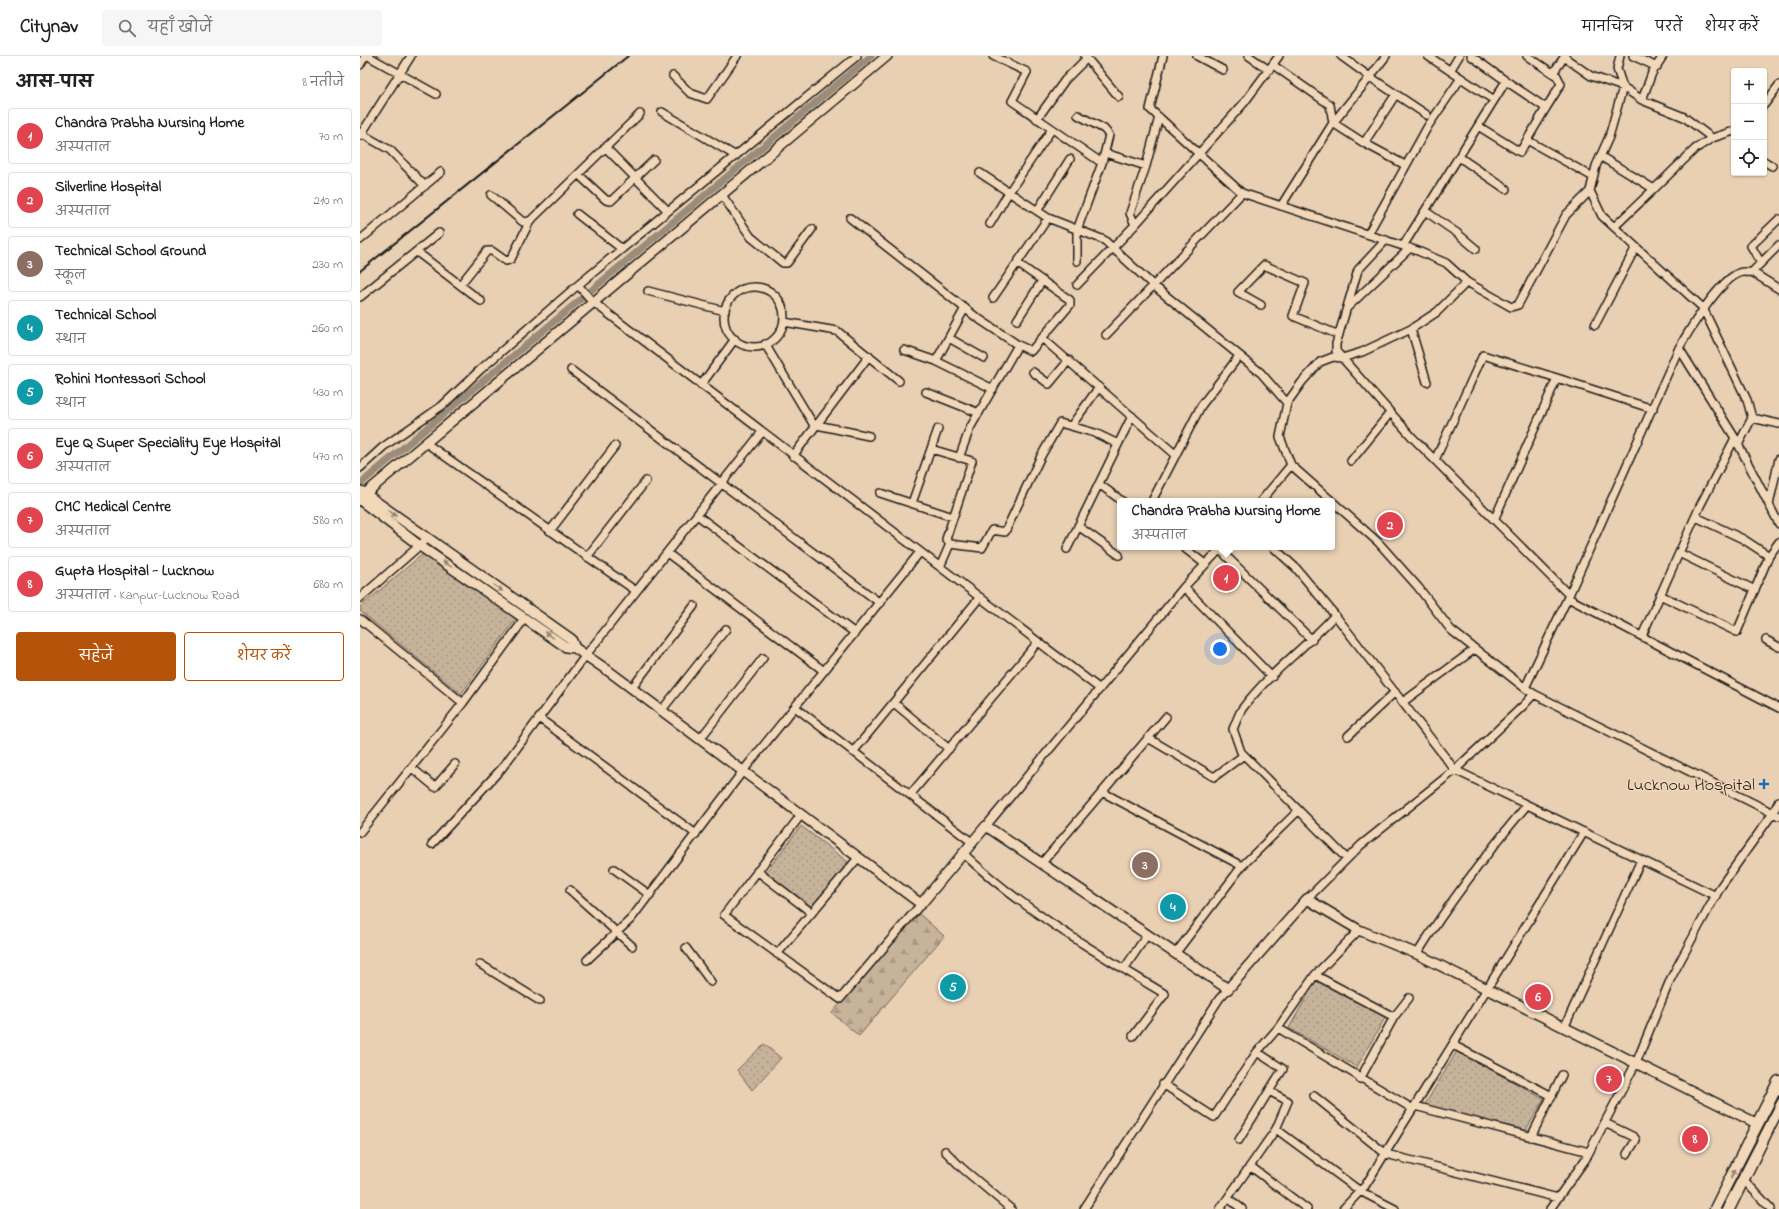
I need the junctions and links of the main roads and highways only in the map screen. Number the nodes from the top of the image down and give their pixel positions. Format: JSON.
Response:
{"nodes":[{"id":1,"x":1779,"y":1082,"type":"edge"},
{"id":2,"x":1779,"y":1105,"type":"edge"},
{"id":3,"x":1769,"y":1123,"type":"edge"},
{"id":4,"x":1716,"y":1209,"type":"edge"},
{"id":5,"x":1728,"y":1209,"type":"edge"}],
"edges":[{"from":1,"to":3,"type":"highway"},
{"from":2,"to":3,"type":"highway"},
{"from":4,"to":3,"type":"highway","one_way":true},
{"from":3,"to":5,"type":"highway"}]}
